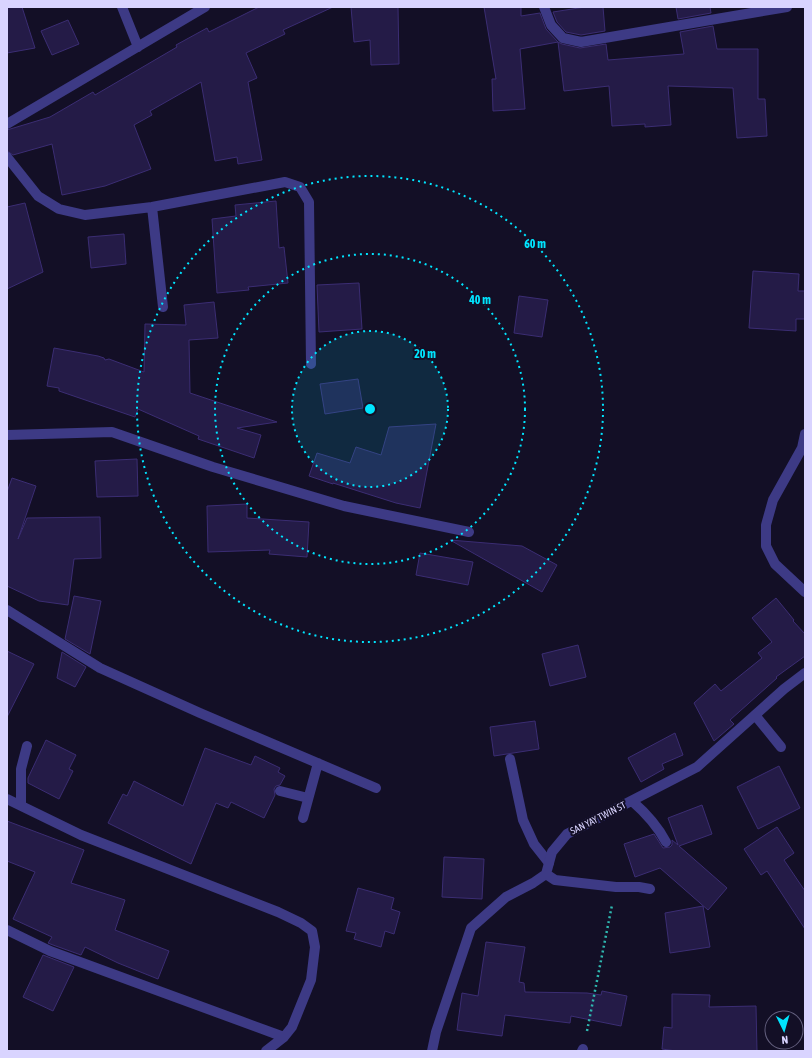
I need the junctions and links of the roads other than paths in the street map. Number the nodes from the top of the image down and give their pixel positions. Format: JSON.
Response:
{"nodes":[{"id":1,"x":122,"y":7,"type":"edge"},
{"id":2,"x":205,"y":7,"type":"edge"},
{"id":3,"x":544,"y":7,"type":"edge"},
{"id":4,"x":787,"y":7,"type":"edge"},
{"id":5,"x":138,"y":47,"type":"junction"},
{"id":6,"x":7,"y":124,"type":"edge"},
{"id":7,"x":7,"y":158,"type":"edge"},
{"id":8,"x":152,"y":206,"type":"junction"},
{"id":9,"x":163,"y":307,"type":"dead end"},
{"id":10,"x":311,"y":364,"type":"dead end"},
{"id":11,"x":805,"y":434,"type":"edge"},
{"id":12,"x":7,"y":436,"type":"edge"},
{"id":13,"x":469,"y":532,"type":"dead end"},
{"id":14,"x":805,"y":592,"type":"edge"},
{"id":15,"x":7,"y":610,"type":"edge"},
{"id":16,"x":805,"y":673,"type":"edge"},
{"id":17,"x":755,"y":715,"type":"junction"},
{"id":18,"x":27,"y":746,"type":"dead end"},
{"id":19,"x":781,"y":747,"type":"dead end"},
{"id":20,"x":510,"y":759,"type":"dead end"},
{"id":21,"x":318,"y":763,"type":"junction"},
{"id":22,"x":376,"y":788,"type":"dead end"},
{"id":23,"x":280,"y":791,"type":"dead end"},
{"id":24,"x":308,"y":798,"type":"junction"},
{"id":25,"x":7,"y":799,"type":"edge"},
{"id":26,"x":632,"y":800,"type":"junction"},
{"id":27,"x":21,"y":806,"type":"junction"},
{"id":28,"x":303,"y":818,"type":"dead end"},
{"id":29,"x":666,"y":842,"type":"dead end"},
{"id":30,"x":549,"y":863,"type":"junction"},
{"id":31,"x":546,"y":874,"type":"junction"},
{"id":32,"x":650,"y":889,"type":"dead end"},
{"id":33,"x":7,"y":930,"type":"edge"},
{"id":34,"x":284,"y":1037,"type":"junction"},
{"id":35,"x":266,"y":1051,"type":"edge"},
{"id":36,"x":432,"y":1051,"type":"edge"}],
"edges":[{"from":1,"to":5,"type":"street"},
{"from":2,"to":5,"type":"street"},
{"from":3,"to":4,"type":"street"},
{"from":5,"to":6,"type":"street"},
{"from":7,"to":8,"type":"street"},
{"from":8,"to":9,"type":"street"},
{"from":8,"to":10,"type":"street"},
{"from":11,"to":14,"type":"street"},
{"from":12,"to":13,"type":"street"},
{"from":15,"to":21,"type":"street"},
{"from":16,"to":17,"type":"street","name":"SAN YAY TWIN ST"},
{"from":17,"to":19,"type":"street"},
{"from":17,"to":26,"type":"street","name":"SAN YAY TWIN ST"},
{"from":18,"to":27,"type":"street"},
{"from":20,"to":30,"type":"street"},
{"from":21,"to":22,"type":"street"},
{"from":21,"to":24,"type":"street"},
{"from":23,"to":24,"type":"street"},
{"from":24,"to":28,"type":"street"},
{"from":25,"to":27,"type":"street"},
{"from":26,"to":29,"type":"street"},
{"from":26,"to":30,"type":"street","name":"SAN YAY TWIN ST"},
{"from":27,"to":34,"type":"street"},
{"from":30,"to":31,"type":"street","name":"SAN YAY TWIN ST"},
{"from":31,"to":32,"type":"street"},
{"from":31,"to":36,"type":"street"},
{"from":33,"to":34,"type":"street"},
{"from":34,"to":35,"type":"street"}]}
